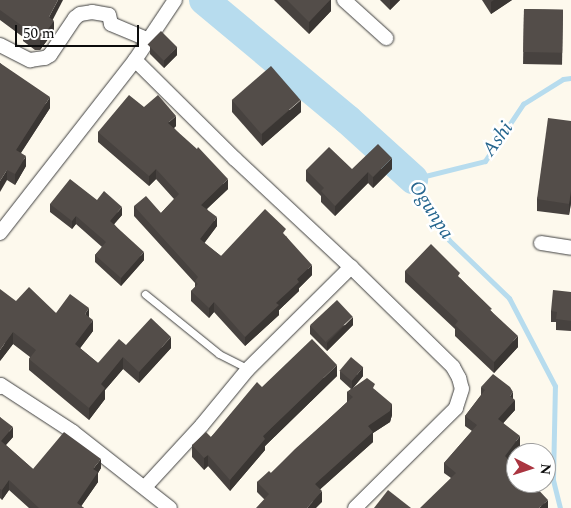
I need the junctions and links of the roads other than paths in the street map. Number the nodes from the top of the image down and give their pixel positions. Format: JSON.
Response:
{"nodes":[{"id":1,"x":175,"y":0,"type":"edge"},
{"id":2,"x":344,"y":0,"type":"edge"},
{"id":3,"x":386,"y":38,"type":"dead end"},
{"id":4,"x":149,"y":40,"type":"junction"},
{"id":5,"x":0,"y":45,"type":"edge"},
{"id":6,"x":135,"y":60,"type":"junction"},
{"id":7,"x":0,"y":233,"type":"edge"},
{"id":8,"x":541,"y":244,"type":"dead end"},
{"id":9,"x":571,"y":248,"type":"edge"},
{"id":10,"x":351,"y":267,"type":"junction"},
{"id":11,"x":145,"y":294,"type":"dead end"},
{"id":12,"x":248,"y":369,"type":"junction"},
{"id":13,"x":0,"y":386,"type":"edge"},
{"id":14,"x":145,"y":487,"type":"junction"},
{"id":15,"x":170,"y":508,"type":"edge"},
{"id":16,"x":355,"y":508,"type":"edge"}],
"edges":[{"from":1,"to":4,"type":"street"},
{"from":2,"to":3,"type":"street"},
{"from":4,"to":5,"type":"street"},
{"from":4,"to":6,"type":"street"},
{"from":6,"to":7,"type":"street"},
{"from":6,"to":10,"type":"street"},
{"from":8,"to":9,"type":"street"},
{"from":10,"to":12,"type":"street"},
{"from":10,"to":16,"type":"street"},
{"from":11,"to":12,"type":"lane"},
{"from":12,"to":14,"type":"street"},
{"from":13,"to":14,"type":"street"},
{"from":14,"to":15,"type":"street"}]}
